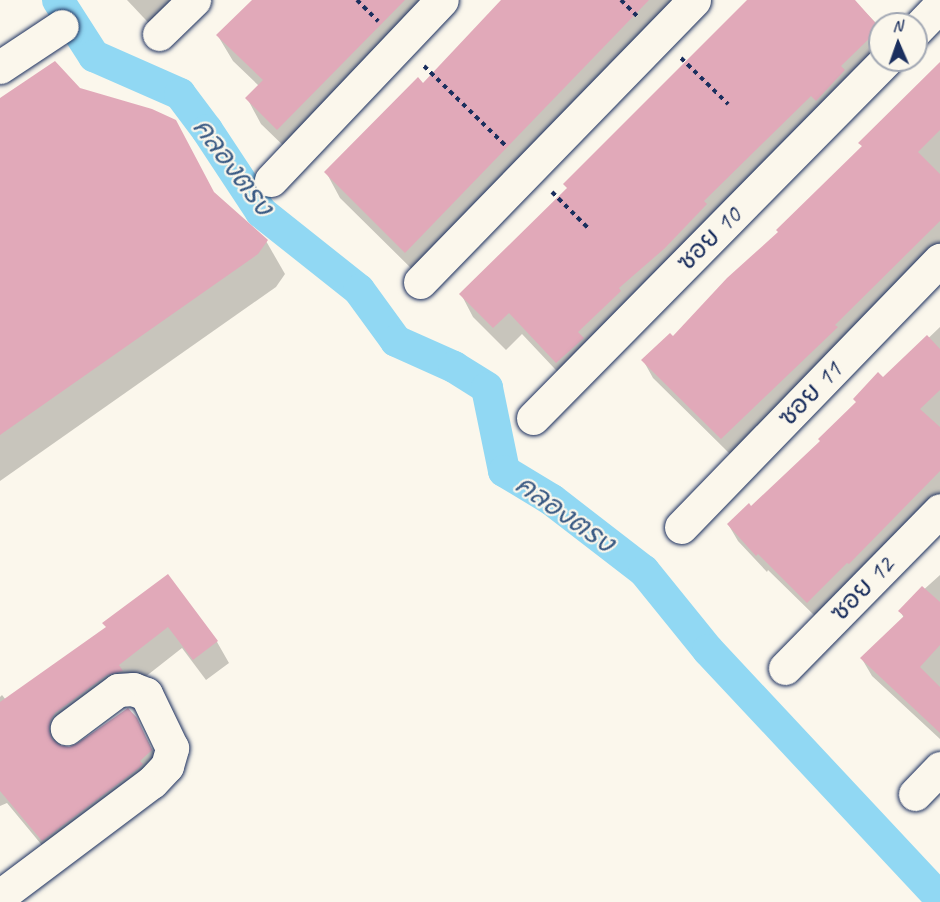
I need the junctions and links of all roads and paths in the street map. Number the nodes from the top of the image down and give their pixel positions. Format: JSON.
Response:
{"nodes":[{"id":1,"x":194,"y":0,"type":"edge"},
{"id":2,"x":357,"y":0,"type":"edge"},
{"id":3,"x":441,"y":0,"type":"edge"},
{"id":4,"x":694,"y":0,"type":"edge"},
{"id":5,"x":62,"y":26,"type":"dead end"},
{"id":6,"x":159,"y":34,"type":"dead end"},
{"id":7,"x":399,"y":42,"type":"junction"},
{"id":8,"x":0,"y":67,"type":"edge"},
{"id":9,"x":874,"y":72,"type":"edge"},
{"id":10,"x":530,"y":169,"type":"junction"},
{"id":11,"x":271,"y":180,"type":"dead end"},
{"id":12,"x":589,"y":229,"type":"dead end"},
{"id":13,"x":940,"y":260,"type":"edge"},
{"id":14,"x":420,"y":282,"type":"dead end"},
{"id":15,"x":532,"y":418,"type":"dead end"},
{"id":16,"x":940,"y":510,"type":"edge"},
{"id":17,"x":681,"y":527,"type":"dead end"},
{"id":18,"x":785,"y":668,"type":"dead end"},
{"id":19,"x":67,"y":728,"type":"dead end"},
{"id":20,"x":940,"y":768,"type":"edge"},
{"id":21,"x":915,"y":795,"type":"dead end"},
{"id":22,"x":0,"y":896,"type":"edge"},
{"id":23,"x":4,"y":902,"type":"edge"}],
"edges":[{"from":1,"to":6,"type":"street"},
{"from":2,"to":7,"type":"path"},
{"from":3,"to":7,"type":"street"},
{"from":4,"to":10,"type":"street"},
{"from":5,"to":8,"type":"street"},
{"from":7,"to":10,"type":"path"},
{"from":7,"to":11,"type":"street"},
{"from":9,"to":15,"type":"street","name":"ซอย 10"},
{"from":10,"to":12,"type":"path"},
{"from":10,"to":14,"type":"street"},
{"from":13,"to":17,"type":"street","name":"ซอย 11"},
{"from":16,"to":18,"type":"street","name":"ซอย 12"},
{"from":19,"to":22,"type":"street"},
{"from":20,"to":21,"type":"street"},
{"from":22,"to":23,"type":"street"}]}
